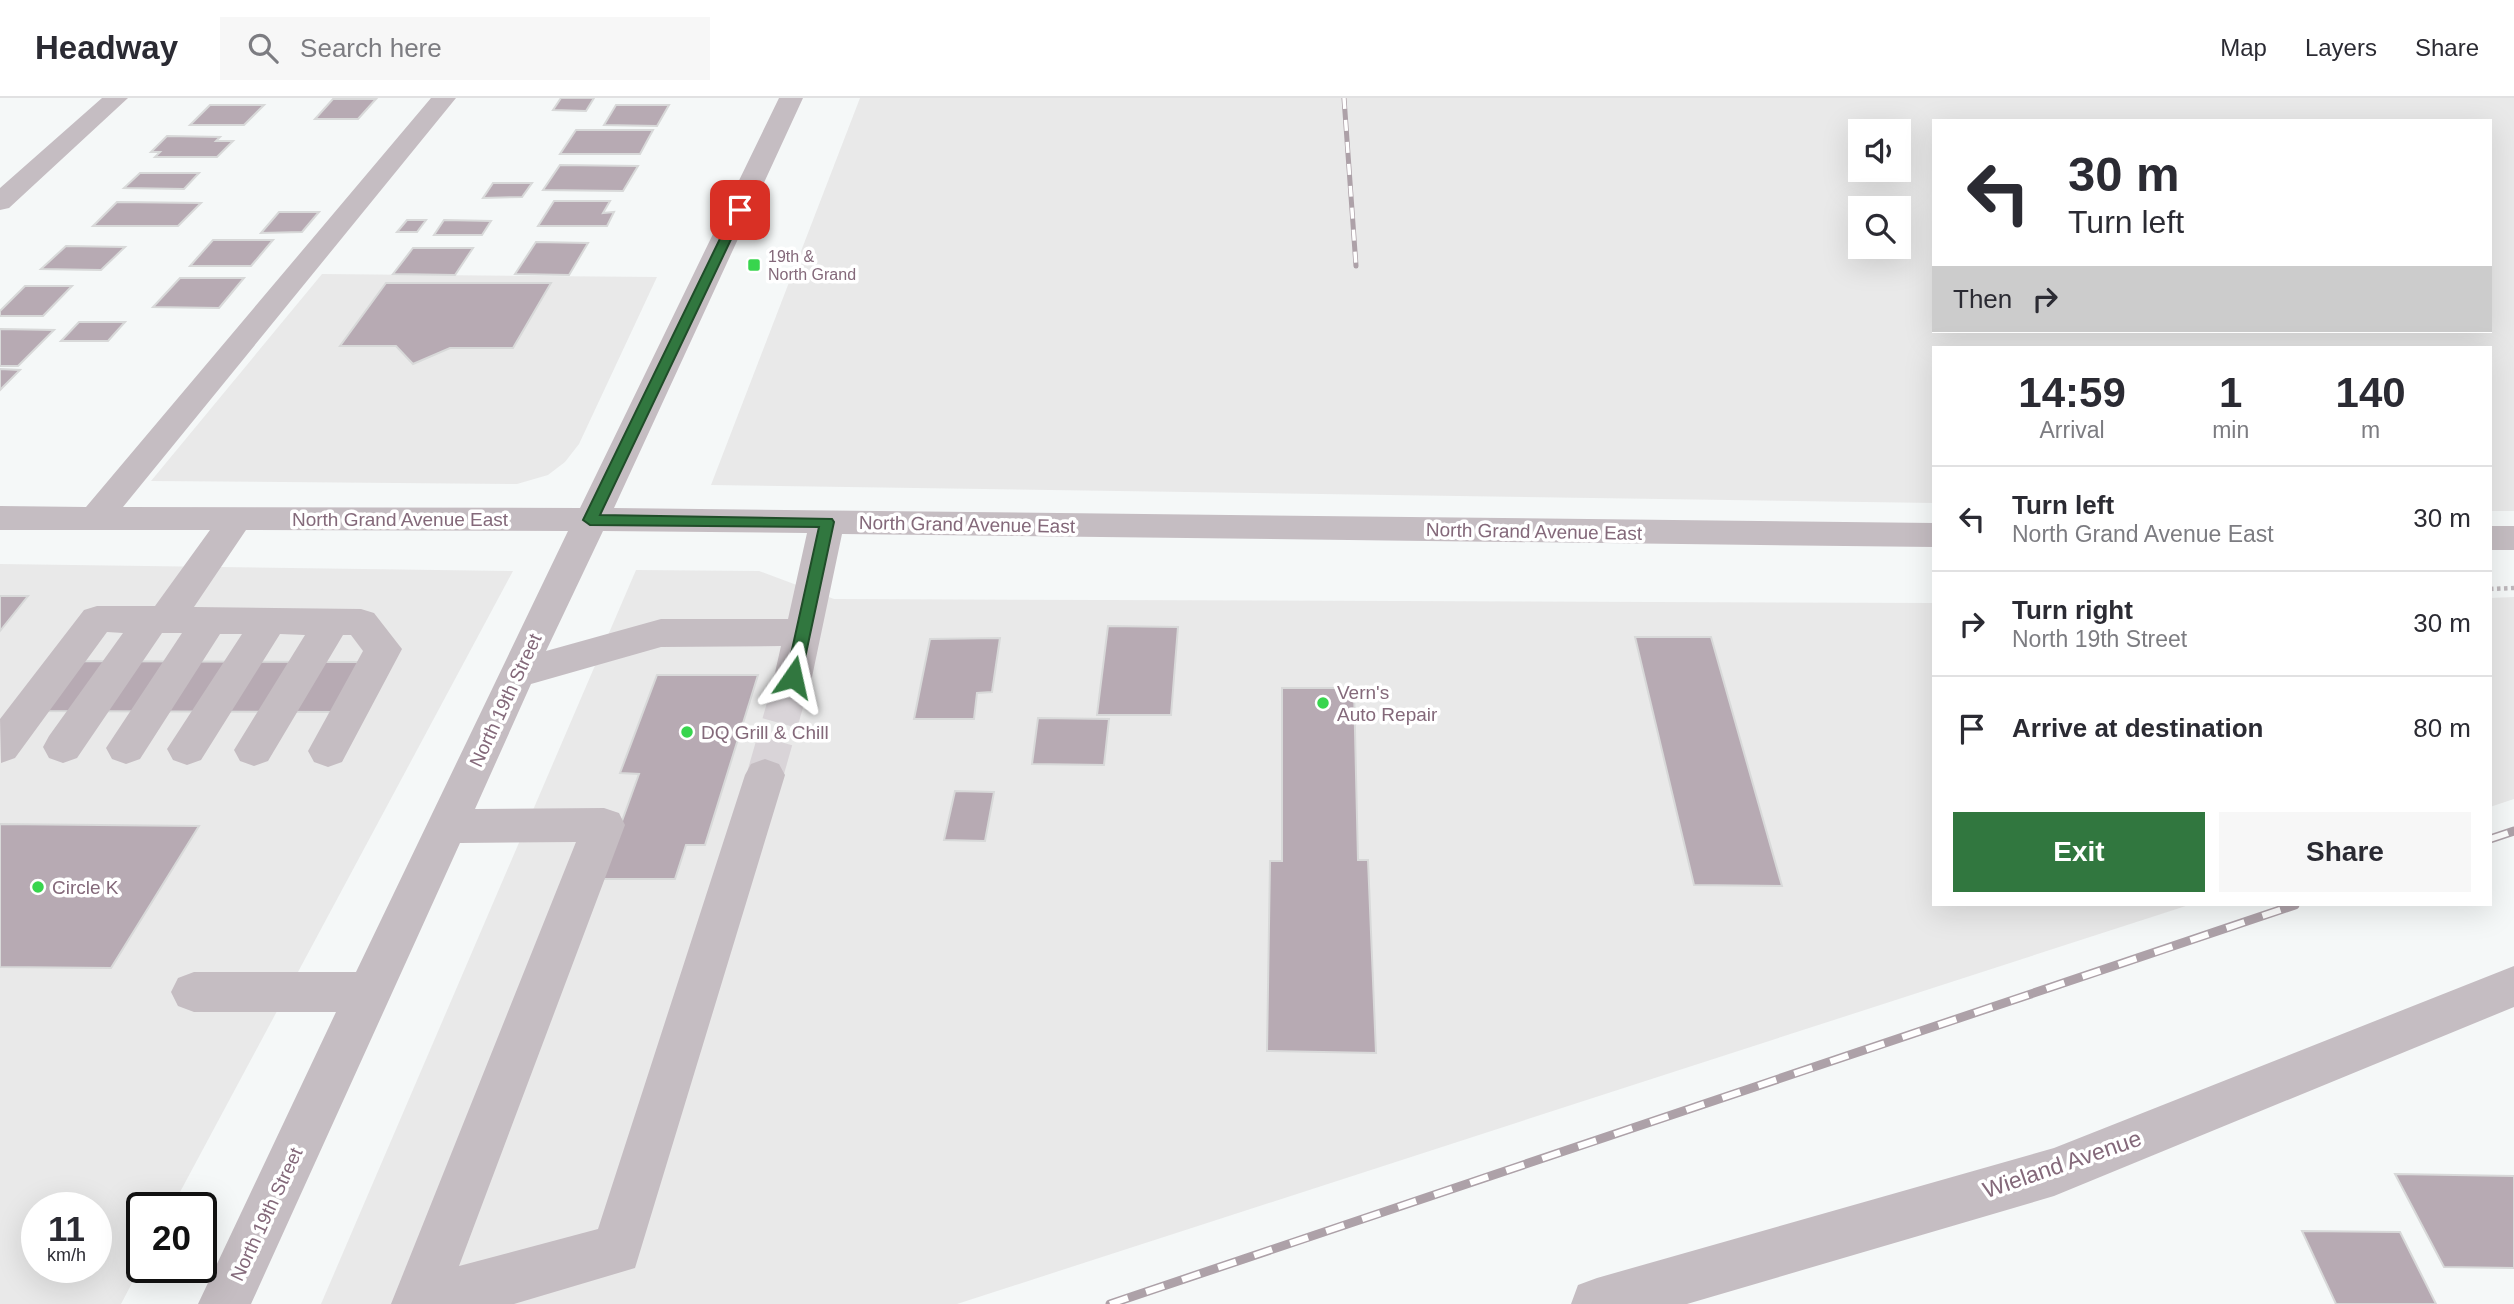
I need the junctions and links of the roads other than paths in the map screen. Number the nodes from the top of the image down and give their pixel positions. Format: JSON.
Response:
{"nodes":[{"id":1,"x":116,"y":98,"type":"edge"},
{"id":2,"x":444,"y":98,"type":"edge"},
{"id":3,"x":791,"y":98,"type":"edge"},
{"id":4,"x":0,"y":202,"type":"edge"},
{"id":5,"x":0,"y":518,"type":"edge"},
{"id":6,"x":95,"y":518,"type":"junction"},
{"id":7,"x":237,"y":518,"type":"junction"},
{"id":8,"x":590,"y":520,"type":"junction"},
{"id":9,"x":827,"y":522,"type":"junction"},
{"id":10,"x":1932,"y":535,"type":"edge"},
{"id":11,"x":2492,"y":538,"type":"edge"},
{"id":12,"x":2514,"y":538,"type":"edge"},
{"id":13,"x":159,"y":620,"type":"junction"},
{"id":14,"x":210,"y":620,"type":"junction"},
{"id":15,"x":270,"y":621,"type":"junction"},
{"id":16,"x":332,"y":622,"type":"junction"},
{"id":17,"x":802,"y":632,"type":"junction"},
{"id":18,"x":517,"y":674,"type":"junction"},
{"id":19,"x":793,"y":677,"type":"tunnel mouth"},
{"id":20,"x":1,"y":747,"type":"edge"},
{"id":21,"x":63,"y":747,"type":"dead end"},
{"id":22,"x":126,"y":748,"type":"dead end"},
{"id":23,"x":187,"y":749,"type":"dead end"},
{"id":24,"x":254,"y":750,"type":"dead end"},
{"id":25,"x":328,"y":751,"type":"dead end"},
{"id":26,"x":765,"y":775,"type":"tunnel mouth"},
{"id":27,"x":445,"y":826,"type":"junction"},
{"id":28,"x":2514,"y":986,"type":"edge"},
{"id":29,"x":194,"y":992,"type":"dead end"},
{"id":30,"x":369,"y":992,"type":"junction"},
{"id":31,"x":224,"y":1304,"type":"edge"},
{"id":32,"x":418,"y":1304,"type":"edge"},
{"id":33,"x":1597,"y":1304,"type":"edge"}],
"edges":[{"from":1,"to":4,"type":"street"},
{"from":2,"to":6,"type":"street"},
{"from":3,"to":8,"type":"street","name":"North 19th Street"},
{"from":5,"to":6,"type":"street","name":"North Grand Avenue East"},
{"from":6,"to":7,"type":"street","name":"North Grand Avenue East"},
{"from":7,"to":8,"type":"street","name":"North Grand Avenue East"},
{"from":7,"to":13,"type":"street"},
{"from":8,"to":9,"type":"street","name":"North Grand Avenue East"},
{"from":8,"to":18,"type":"street","name":"North 19th Street"},
{"from":9,"to":10,"type":"street","name":"North Grand Avenue East"},
{"from":9,"to":17,"type":"street"},
{"from":11,"to":12,"type":"street"},
{"from":13,"to":14,"type":"street"},
{"from":13,"to":20,"type":"street"},
{"from":13,"to":21,"type":"street"},
{"from":14,"to":15,"type":"street"},
{"from":14,"to":22,"type":"street"},
{"from":15,"to":16,"type":"street"},
{"from":15,"to":23,"type":"street"},
{"from":16,"to":24,"type":"street"},
{"from":16,"to":25,"type":"street"},
{"from":17,"to":18,"type":"street"},
{"from":17,"to":19,"type":"street"},
{"from":18,"to":27,"type":"street","name":"North 19th Street"},
{"from":26,"to":32,"type":"street"},
{"from":27,"to":30,"type":"street","name":"North 19th Street"},
{"from":27,"to":32,"type":"street"},
{"from":28,"to":33,"type":"street","name":"Wieland Avenue"},
{"from":29,"to":30,"type":"street"},
{"from":30,"to":31,"type":"street","name":"North 19th Street"}]}
